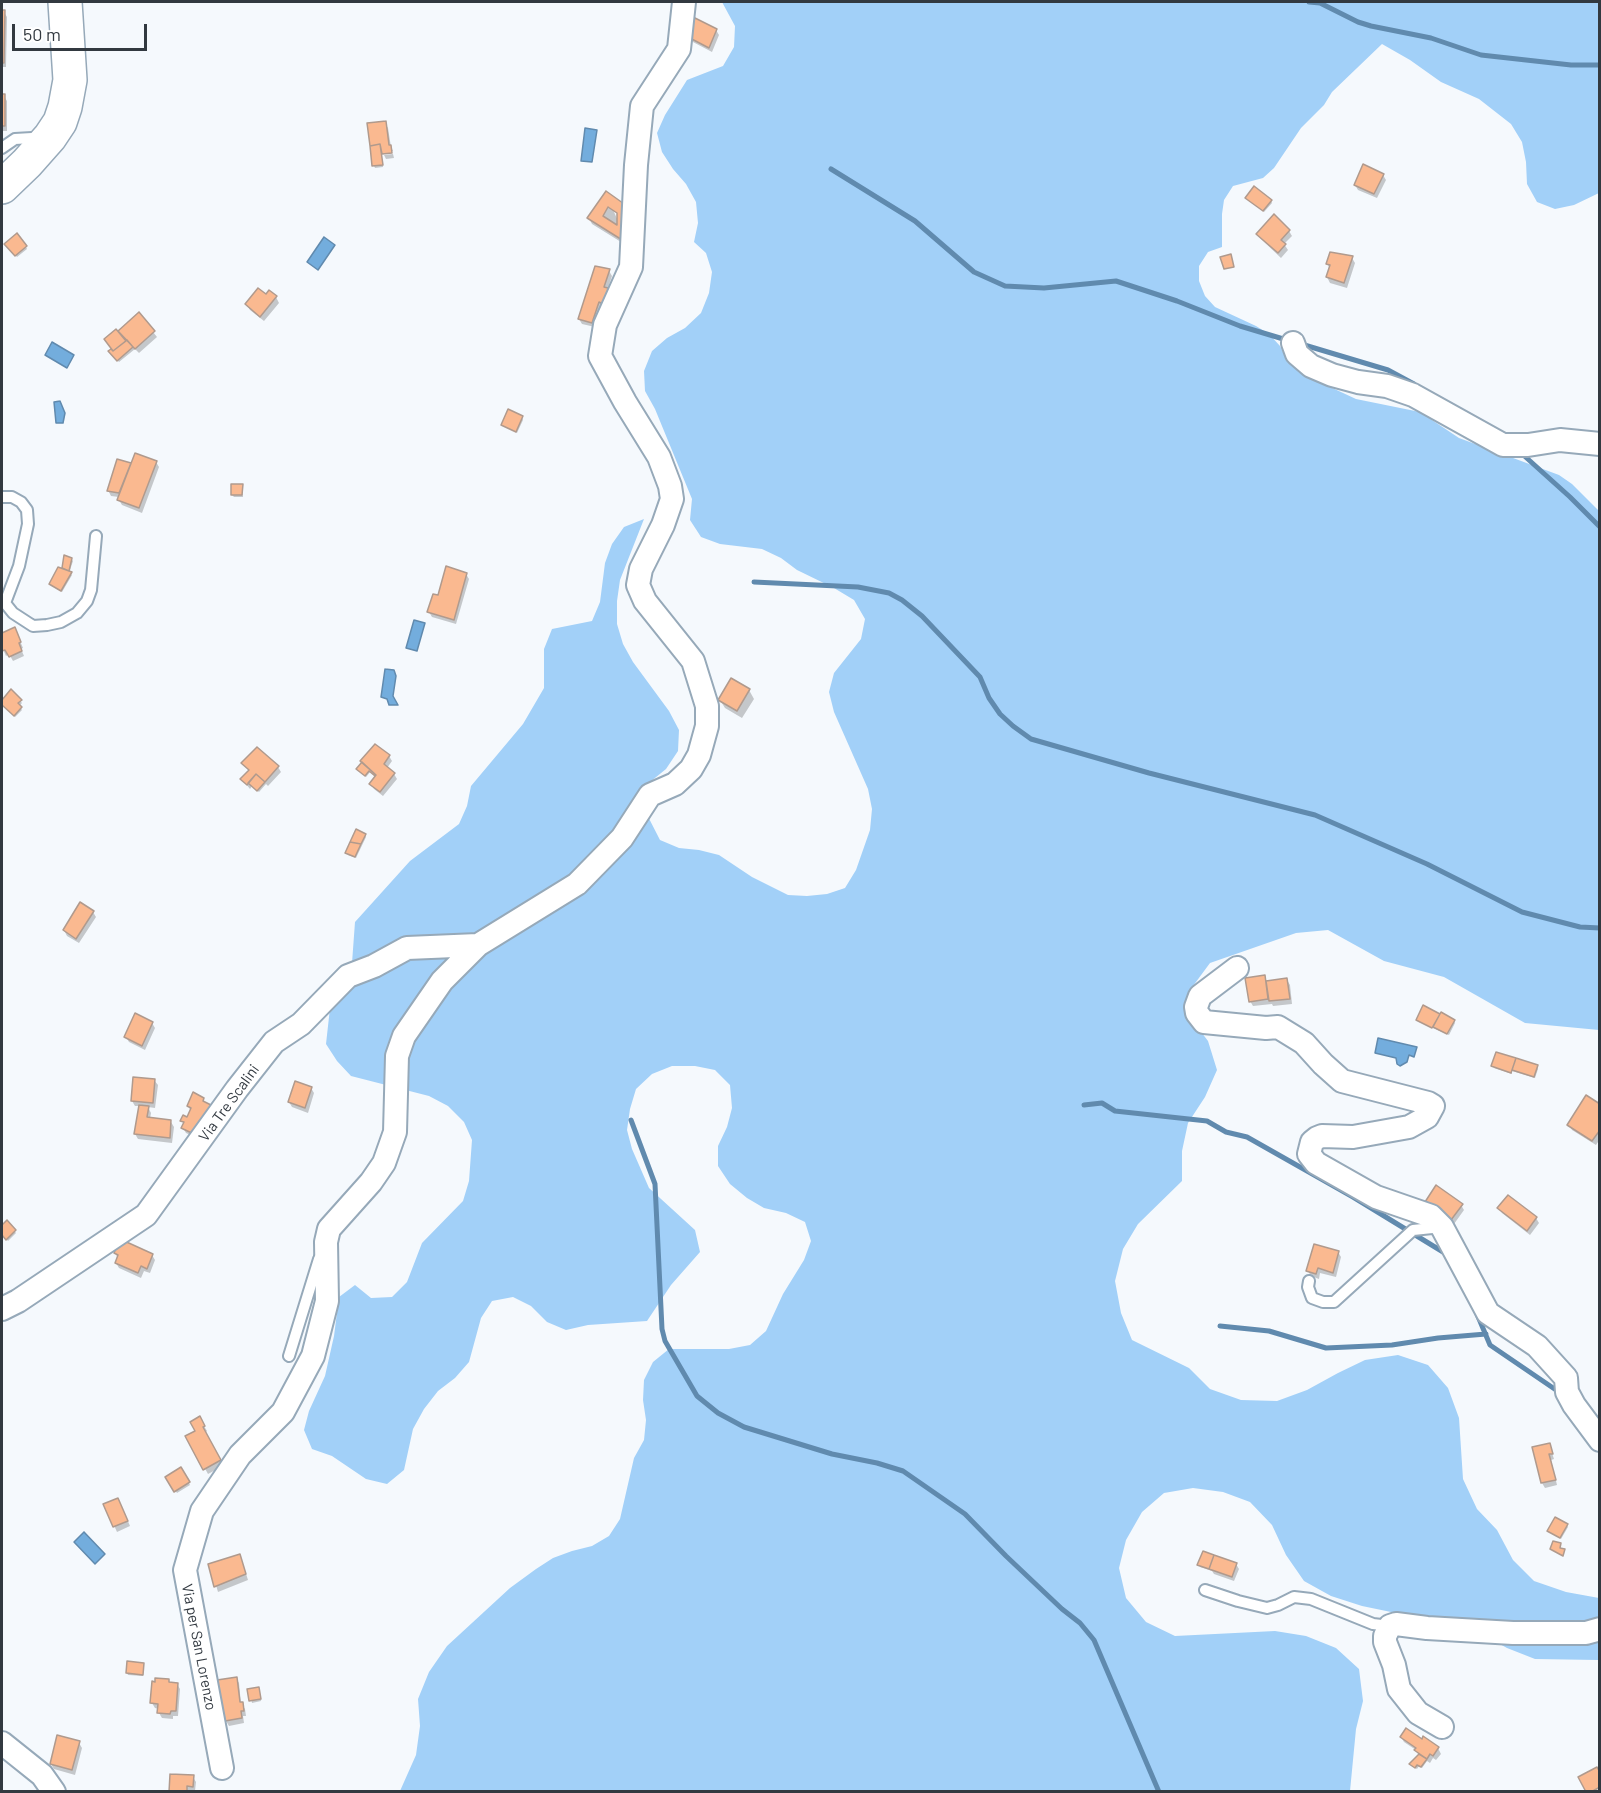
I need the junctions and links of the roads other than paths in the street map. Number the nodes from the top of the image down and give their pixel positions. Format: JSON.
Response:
{"nodes":[{"id":1,"x":65,"y":2,"type":"edge"},
{"id":2,"x":684,"y":2,"type":"edge"},
{"id":3,"x":42,"y":145,"type":"junction"},
{"id":4,"x":2,"y":148,"type":"edge"},
{"id":5,"x":2,"y":187,"type":"edge"},
{"id":6,"x":1293,"y":343,"type":"dead end"},
{"id":7,"x":1599,"y":444,"type":"edge"},
{"id":8,"x":2,"y":497,"type":"edge"},
{"id":9,"x":96,"y":536,"type":"dead end"},
{"id":10,"x":478,"y":945,"type":"junction"},
{"id":11,"x":1237,"y":968,"type":"dead end"},
{"id":12,"x":1442,"y":1227,"type":"junction"},
{"id":13,"x":326,"y":1242,"type":"junction"},
{"id":14,"x":1309,"y":1281,"type":"dead end"},
{"id":15,"x":2,"y":1309,"type":"edge"},
{"id":16,"x":289,"y":1356,"type":"dead end"},
{"id":17,"x":1599,"y":1440,"type":"edge"},
{"id":18,"x":1205,"y":1590,"type":"dead end"},
{"id":19,"x":1390,"y":1626,"type":"junction"},
{"id":20,"x":1599,"y":1629,"type":"edge"},
{"id":21,"x":1442,"y":1727,"type":"dead end"},
{"id":22,"x":2,"y":1743,"type":"edge"},
{"id":23,"x":222,"y":1768,"type":"dead end"},
{"id":24,"x":54,"y":1791,"type":"edge"}],
"edges":[{"from":1,"to":3,"type":"main road"},
{"from":2,"to":10,"type":"street"},
{"from":3,"to":4,"type":"lane"},
{"from":3,"to":5,"type":"main road"},
{"from":6,"to":7,"type":"street"},
{"from":8,"to":9,"type":"lane"},
{"from":10,"to":13,"type":"street"},
{"from":10,"to":15,"type":"street","name":"Via Tre Scalini"},
{"from":11,"to":12,"type":"street"},
{"from":12,"to":14,"type":"lane"},
{"from":12,"to":17,"type":"street"},
{"from":13,"to":16,"type":"lane"},
{"from":13,"to":23,"type":"street","name":"Via per San Lorenzo"},
{"from":18,"to":19,"type":"lane"},
{"from":19,"to":20,"type":"street"},
{"from":19,"to":21,"type":"street"},
{"from":22,"to":24,"type":"street"}]}
